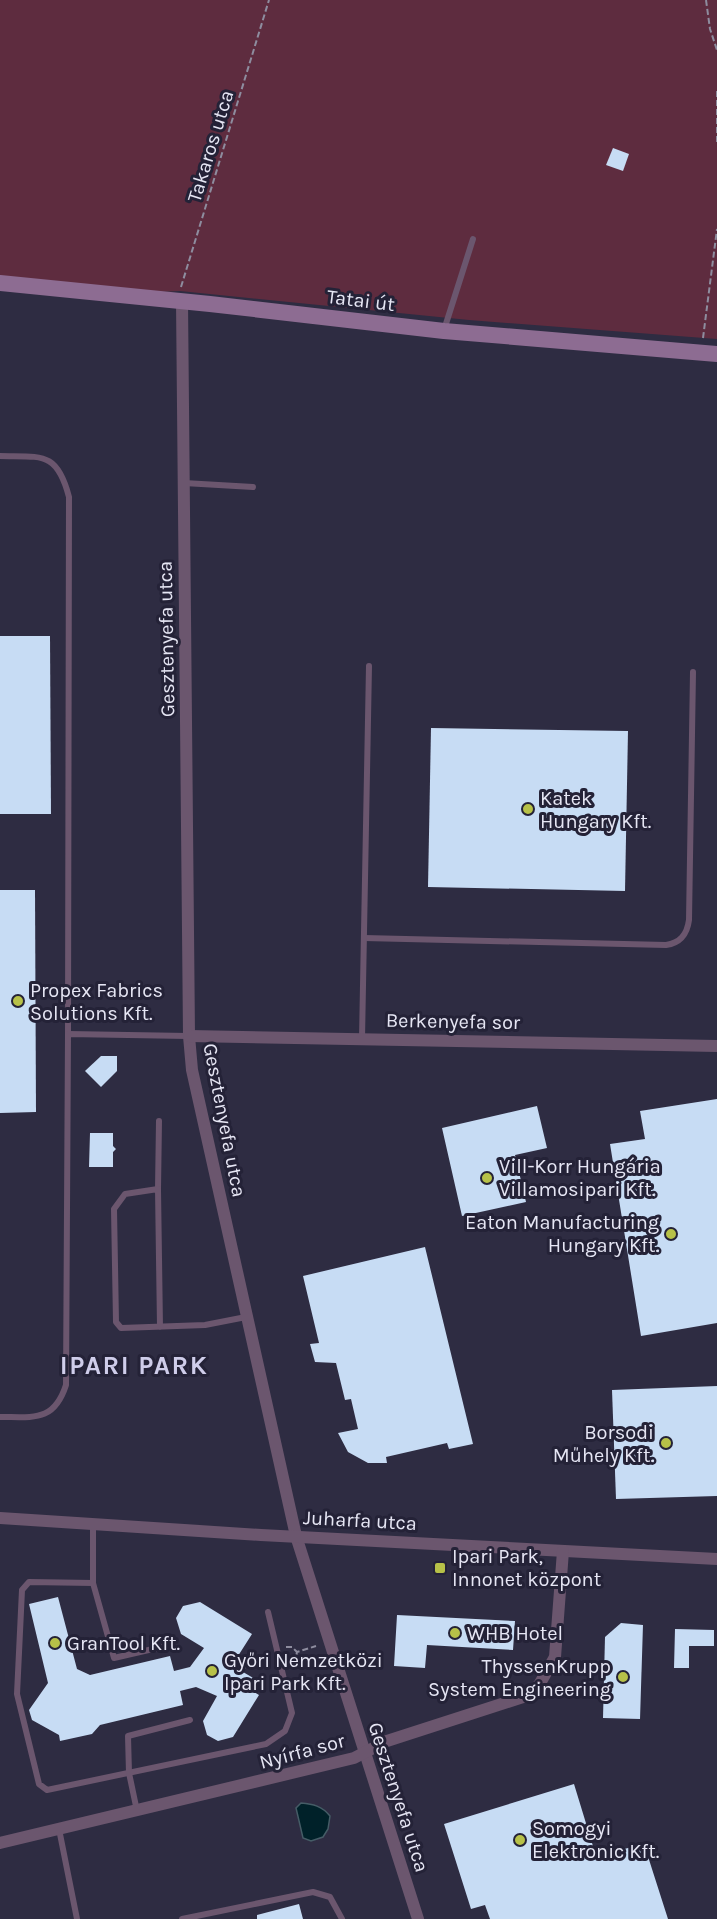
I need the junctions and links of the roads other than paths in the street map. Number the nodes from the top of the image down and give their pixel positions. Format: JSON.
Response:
{"nodes":[{"id":1,"x":473,"y":239,"type":"dead end"},
{"id":2,"x":0,"y":283,"type":"edge"},
{"id":3,"x":182,"y":301,"type":"junction"},
{"id":4,"x":444,"y":331,"type":"junction"},
{"id":5,"x":710,"y":354,"type":"edge"},
{"id":6,"x":0,"y":456,"type":"edge"},
{"id":7,"x":184,"y":483,"type":"junction"},
{"id":8,"x":253,"y":487,"type":"dead end"},
{"id":9,"x":369,"y":666,"type":"dead end"},
{"id":10,"x":693,"y":672,"type":"dead end"},
{"id":11,"x":364,"y":938,"type":"junction"},
{"id":12,"x":68,"y":1034,"type":"junction"},
{"id":13,"x":189,"y":1036,"type":"junction"},
{"id":14,"x":362,"y":1039,"type":"junction"},
{"id":15,"x":717,"y":1046,"type":"edge"},
{"id":16,"x":159,"y":1121,"type":"dead end"},
{"id":17,"x":158,"y":1189,"type":"junction"},
{"id":18,"x":246,"y":1317,"type":"junction"},
{"id":19,"x":160,"y":1327,"type":"junction"},
{"id":20,"x":0,"y":1417,"type":"edge"},
{"id":21,"x":0,"y":1518,"type":"edge"},
{"id":22,"x":93,"y":1525,"type":"junction"},
{"id":23,"x":296,"y":1536,"type":"junction"},
{"id":24,"x":563,"y":1551,"type":"junction"},
{"id":25,"x":717,"y":1559,"type":"edge"},
{"id":26,"x":93,"y":1583,"type":"junction"},
{"id":27,"x":268,"y":1612,"type":"dead end"},
{"id":28,"x":166,"y":1646,"type":"dead end"},
{"id":29,"x":190,"y":1720,"type":"dead end"},
{"id":30,"x":364,"y":1753,"type":"junction"},
{"id":31,"x":129,"y":1773,"type":"junction"},
{"id":32,"x":138,"y":1811,"type":"junction"},
{"id":33,"x":59,"y":1829,"type":"junction"},
{"id":34,"x":0,"y":1844,"type":"edge"},
{"id":35,"x":76,"y":1919,"type":"edge"},
{"id":36,"x":182,"y":1919,"type":"edge"},
{"id":37,"x":342,"y":1919,"type":"edge"},
{"id":38,"x":418,"y":1919,"type":"edge"}],
"edges":[{"from":1,"to":4,"type":"lane"},
{"from":2,"to":3,"type":"street","name":"Tatai út"},
{"from":3,"to":4,"type":"street","name":"Tatai út"},
{"from":3,"to":7,"type":"street","name":"Gesztenyefa utca"},
{"from":4,"to":5,"type":"street","name":"Tatai út"},
{"from":6,"to":12,"type":"lane"},
{"from":7,"to":8,"type":"lane"},
{"from":7,"to":13,"type":"street","name":"Gesztenyefa utca"},
{"from":9,"to":11,"type":"lane"},
{"from":10,"to":11,"type":"lane"},
{"from":11,"to":14,"type":"lane"},
{"from":12,"to":13,"type":"lane"},
{"from":12,"to":20,"type":"lane"},
{"from":13,"to":14,"type":"street","name":"Berkenyefa sor"},
{"from":13,"to":18,"type":"street","name":"Gesztenyefa utca"},
{"from":14,"to":15,"type":"street","name":"Berkenyefa sor"},
{"from":16,"to":17,"type":"lane"},
{"from":17,"to":19,"type":"lane"},
{"from":17,"to":19,"type":"lane"},
{"from":18,"to":19,"type":"lane"},
{"from":18,"to":23,"type":"street","name":"Gesztenyefa utca"},
{"from":21,"to":22,"type":"street","name":"Juharfa utca"},
{"from":22,"to":23,"type":"street","name":"Juharfa utca"},
{"from":22,"to":26,"type":"lane"},
{"from":23,"to":24,"type":"street","name":"Juharfa utca"},
{"from":23,"to":30,"type":"street","name":"Gesztenyefa utca"},
{"from":24,"to":25,"type":"street","name":"Juharfa utca"},
{"from":24,"to":30,"type":"street","name":"Nyírfa sor"},
{"from":26,"to":28,"type":"lane"},
{"from":26,"to":31,"type":"lane"},
{"from":27,"to":31,"type":"lane"},
{"from":29,"to":31,"type":"lane"},
{"from":30,"to":32,"type":"street","name":"Nyírfa sor"},
{"from":30,"to":38,"type":"street","name":"Gesztenyefa utca"},
{"from":31,"to":32,"type":"lane"},
{"from":32,"to":33,"type":"street","name":"Nyírfa sor"},
{"from":33,"to":34,"type":"street","name":"Nyírfa sor"},
{"from":33,"to":35,"type":"lane"},
{"from":36,"to":37,"type":"lane"}]}
